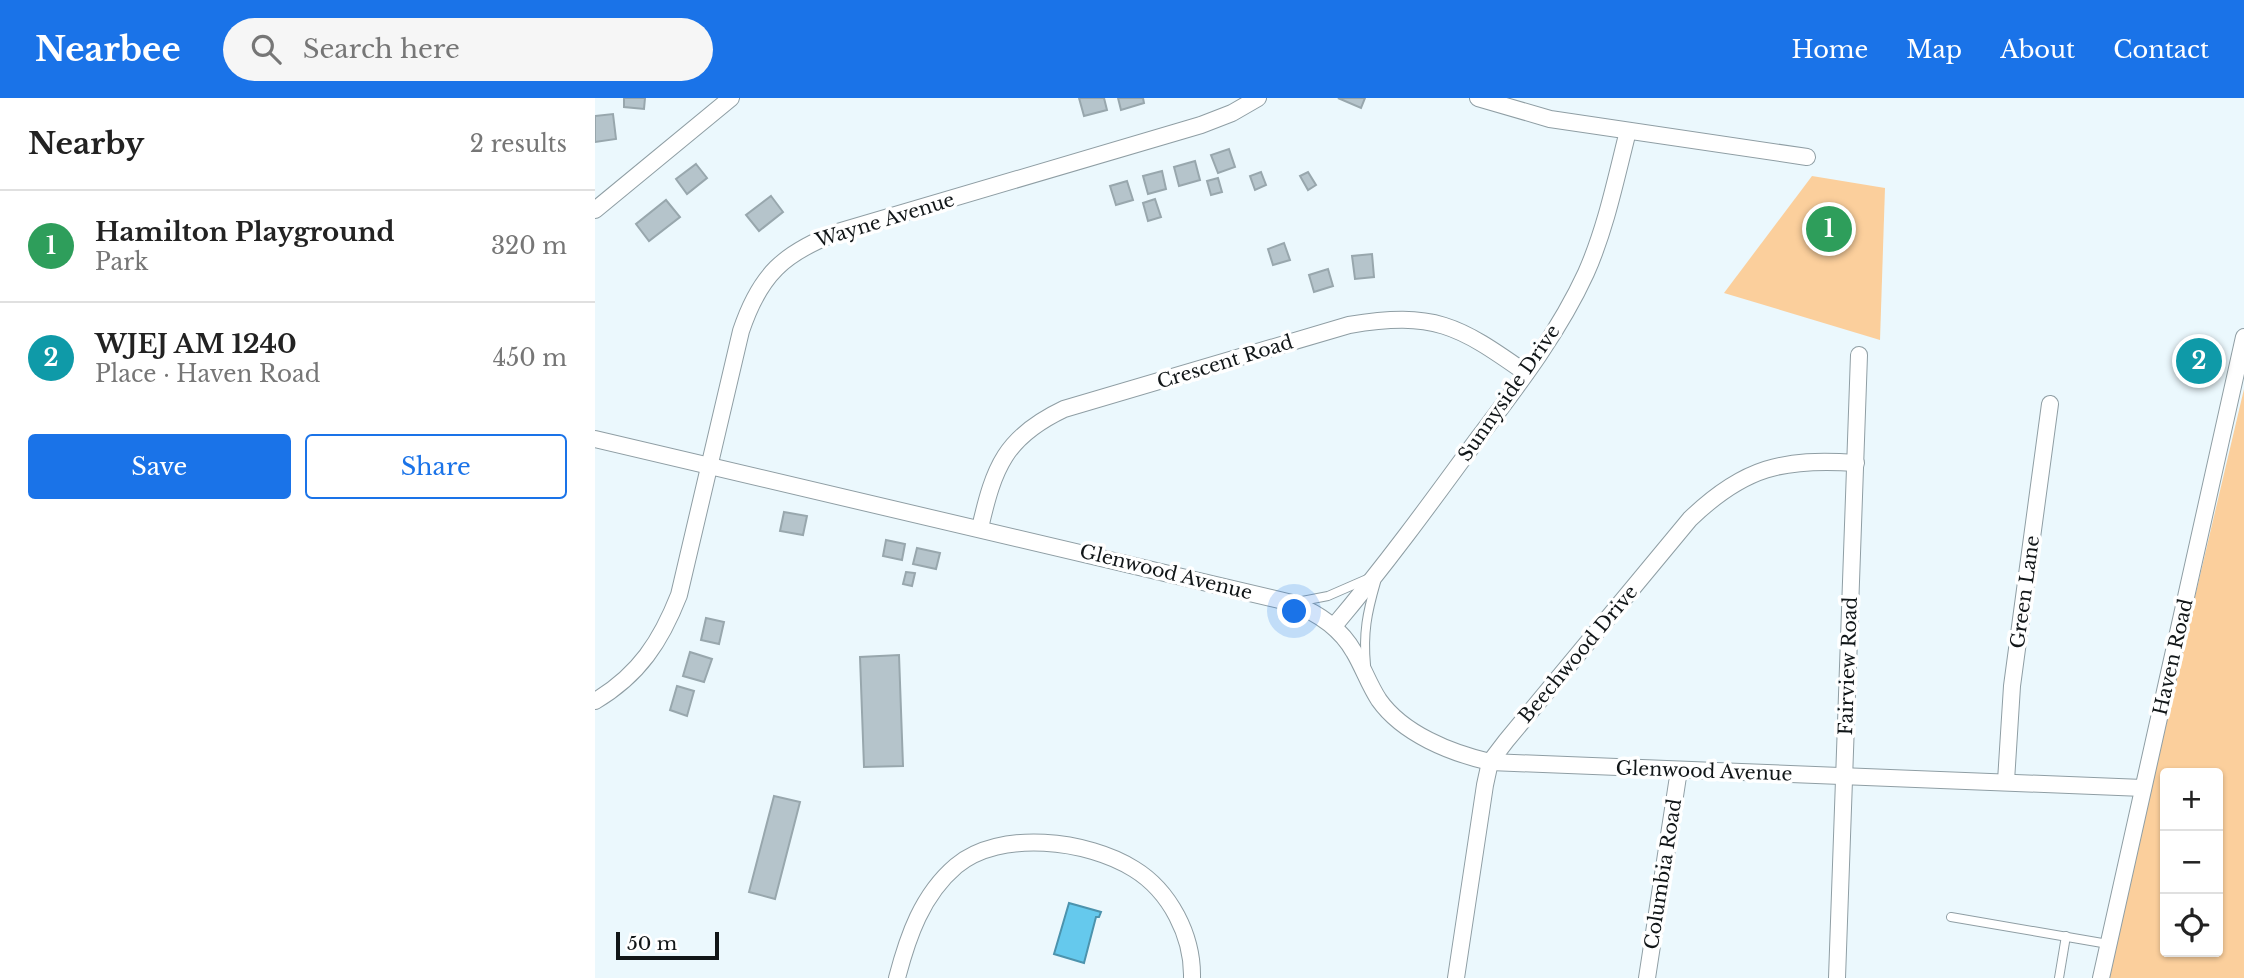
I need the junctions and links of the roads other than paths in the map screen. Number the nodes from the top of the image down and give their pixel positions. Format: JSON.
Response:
{"nodes":[{"id":1,"x":731,"y":98,"type":"edge"},
{"id":2,"x":1258,"y":98,"type":"edge"},
{"id":3,"x":1478,"y":98,"type":"edge"},
{"id":4,"x":1628,"y":131,"type":"junction"},
{"id":5,"x":1807,"y":157,"type":"dead end"},
{"id":6,"x":595,"y":210,"type":"edge"},
{"id":7,"x":2244,"y":337,"type":"edge"},
{"id":8,"x":1859,"y":355,"type":"dead end"},
{"id":9,"x":1526,"y":373,"type":"junction"},
{"id":10,"x":2050,"y":404,"type":"dead end"},
{"id":11,"x":595,"y":439,"type":"edge"},
{"id":12,"x":1856,"y":463,"type":"junction"},
{"id":13,"x":709,"y":465,"type":"junction"},
{"id":14,"x":980,"y":528,"type":"junction"},
{"id":15,"x":1379,"y":573,"type":"junction"},
{"id":16,"x":1292,"y":603,"type":"junction"},
{"id":17,"x":1334,"y":626,"type":"junction"},
{"id":18,"x":1368,"y":678,"type":"junction"},
{"id":19,"x":595,"y":701,"type":"edge"},
{"id":20,"x":1490,"y":762,"type":"junction"},
{"id":21,"x":1679,"y":769,"type":"junction"},
{"id":22,"x":1844,"y":776,"type":"junction"},
{"id":23,"x":2006,"y":781,"type":"junction"},
{"id":24,"x":2143,"y":788,"type":"junction"},
{"id":25,"x":1951,"y":917,"type":"dead end"},
{"id":26,"x":2066,"y":936,"type":"junction"},
{"id":27,"x":2108,"y":944,"type":"junction"},
{"id":28,"x":897,"y":978,"type":"edge"},
{"id":29,"x":1192,"y":978,"type":"edge"},
{"id":30,"x":1456,"y":978,"type":"edge"},
{"id":31,"x":1647,"y":978,"type":"edge"},
{"id":32,"x":1837,"y":978,"type":"edge"},
{"id":33,"x":2059,"y":978,"type":"edge"},
{"id":34,"x":2101,"y":978,"type":"edge"}],
"edges":[{"from":1,"to":6,"type":"street"},
{"from":2,"to":13,"type":"street","name":"Wayne Avenue"},
{"from":3,"to":4,"type":"street"},
{"from":4,"to":5,"type":"street"},
{"from":4,"to":9,"type":"street","name":"Sunnyside Drive"},
{"from":7,"to":24,"type":"street","name":"Haven Road"},
{"from":8,"to":12,"type":"street","name":"Fairview Road"},
{"from":9,"to":14,"type":"street","name":"Crescent Road"},
{"from":9,"to":15,"type":"street","name":"Sunnyside Drive"},
{"from":10,"to":23,"type":"street","name":"Green Lane"},
{"from":11,"to":13,"type":"street","name":"Glenwood Avenue"},
{"from":12,"to":20,"type":"street","name":"Beechwood Drive"},
{"from":12,"to":22,"type":"street","name":"Fairview Road"},
{"from":13,"to":14,"type":"street","name":"Glenwood Avenue"},
{"from":13,"to":19,"type":"street","name":"Wayne Avenue"},
{"from":14,"to":16,"type":"street","name":"Glenwood Avenue"},
{"from":15,"to":16,"type":"lane"},
{"from":15,"to":17,"type":"street","name":"Sunnyside Drive"},
{"from":15,"to":18,"type":"lane"},
{"from":16,"to":17,"type":"street","name":"Glenwood Avenue"},
{"from":17,"to":18,"type":"street","name":"Glenwood Avenue"},
{"from":18,"to":20,"type":"street","name":"Glenwood Avenue"},
{"from":20,"to":21,"type":"street","name":"Glenwood Avenue"},
{"from":20,"to":30,"type":"street","name":"Beechwood Drive"},
{"from":21,"to":22,"type":"street","name":"Glenwood Avenue"},
{"from":21,"to":31,"type":"street","name":"Columbia Road"},
{"from":22,"to":23,"type":"street","name":"Glenwood Avenue"},
{"from":22,"to":32,"type":"street","name":"Fairview Road"},
{"from":23,"to":24,"type":"street","name":"Glenwood Avenue"},
{"from":24,"to":27,"type":"street","name":"Haven Road"},
{"from":25,"to":26,"type":"lane"},
{"from":26,"to":27,"type":"lane"},
{"from":26,"to":33,"type":"lane"},
{"from":27,"to":34,"type":"street","name":"Haven Road"},
{"from":28,"to":29,"type":"street"}]}
